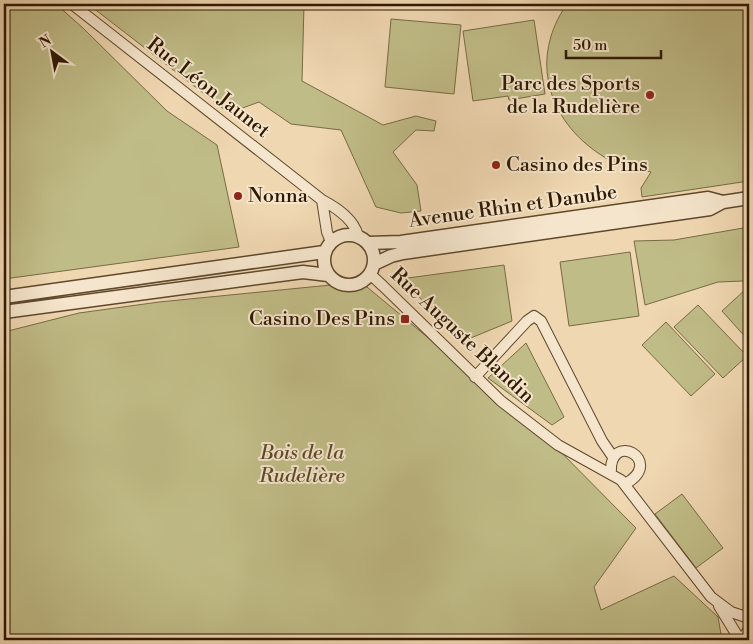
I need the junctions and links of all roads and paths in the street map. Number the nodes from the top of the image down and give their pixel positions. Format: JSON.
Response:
{"nodes":[{"id":1,"x":72,"y":4,"type":"edge"},
{"id":2,"x":749,"y":198,"type":"edge"},
{"id":3,"x":322,"y":200,"type":"junction"},
{"id":4,"x":723,"y":202,"type":"junction"},
{"id":5,"x":363,"y":239,"type":"junction"},
{"id":6,"x":328,"y":247,"type":"junction"},
{"id":7,"x":372,"y":269,"type":"junction"},
{"id":8,"x":328,"y":275,"type":"junction"},
{"id":9,"x":4,"y":297,"type":"edge"},
{"id":10,"x":4,"y":312,"type":"edge"},
{"id":11,"x":475,"y":377,"type":"junction"},
{"id":12,"x":613,"y":457,"type":"junction"},
{"id":13,"x":611,"y":474,"type":"junction"},
{"id":14,"x":625,"y":484,"type":"junction"},
{"id":15,"x":719,"y":605,"type":"junction"},
{"id":16,"x":749,"y":618,"type":"edge"},
{"id":17,"x":749,"y":629,"type":"edge"},
{"id":18,"x":741,"y":640,"type":"edge"}],
"edges":[{"from":1,"to":3,"type":"street","name":"Rue Léon Jaunet"},
{"from":2,"to":4,"type":"street","name":"Avenue Rhin et Danube"},
{"from":3,"to":5,"type":"street","name":"Rue Léon Jaunet"},
{"from":3,"to":6,"type":"street"},
{"from":4,"to":5,"type":"street","name":"Avenue Rhin et Danube"},
{"from":4,"to":7,"type":"street","name":"Avenue Rhin et Danube"},
{"from":5,"to":6,"type":"street"},
{"from":5,"to":7,"type":"street"},
{"from":6,"to":8,"type":"street"},
{"from":6,"to":9,"type":"street"},
{"from":7,"to":8,"type":"street"},
{"from":7,"to":11,"type":"street","name":"Rue Auguste Blandin"},
{"from":8,"to":10,"type":"street"},
{"from":11,"to":12,"type":"street"},
{"from":11,"to":13,"type":"street","name":"Rue Auguste Blandin"},
{"from":12,"to":13,"type":"street"},
{"from":12,"to":14,"type":"street"},
{"from":13,"to":14,"type":"street","name":"Rue Auguste Blandin"},
{"from":14,"to":15,"type":"street","name":"Rue Auguste Blandin"},
{"from":15,"to":16,"type":"street","name":"Rue Auguste Blandin"},
{"from":15,"to":18,"type":"street"},
{"from":17,"to":18,"type":"street"}]}
